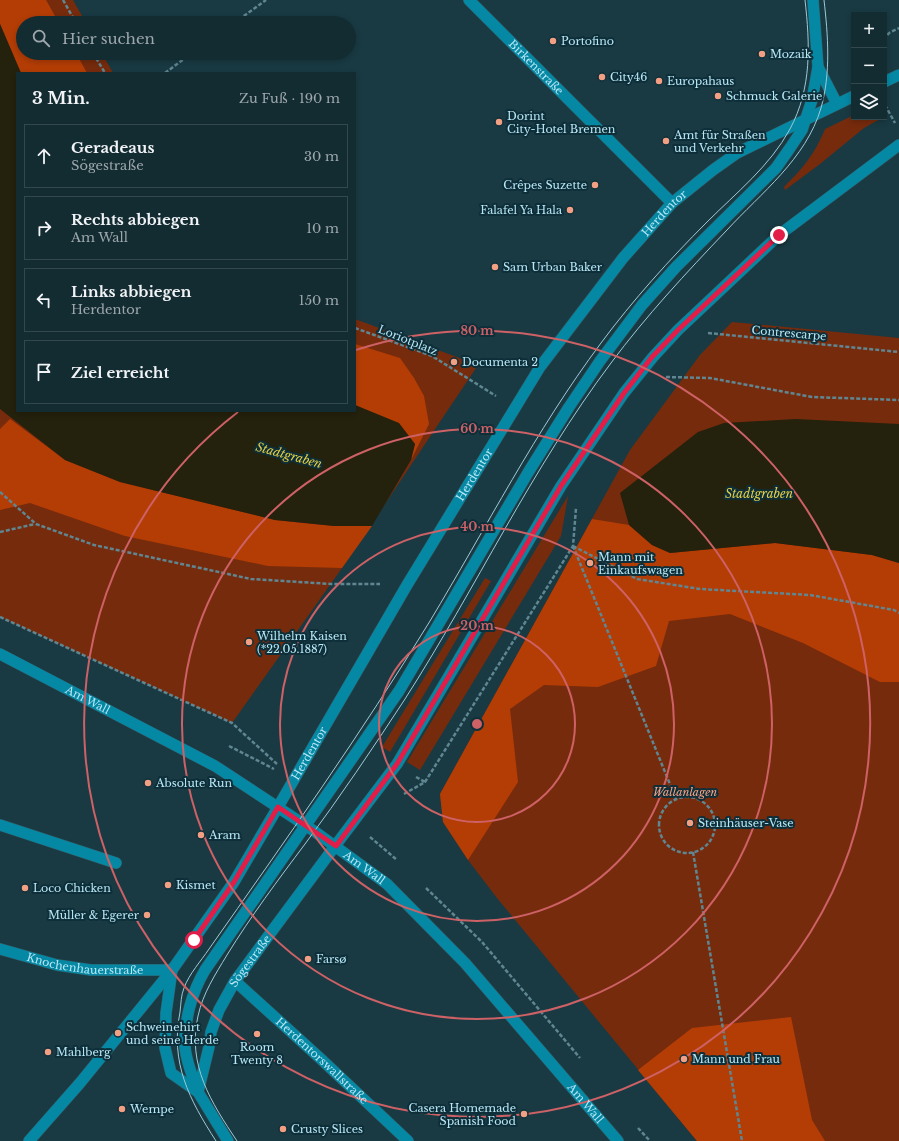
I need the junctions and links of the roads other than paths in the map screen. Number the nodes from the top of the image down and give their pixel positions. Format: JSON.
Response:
{"nodes":[{"id":1,"x":469,"y":0,"type":"edge"},
{"id":2,"x":813,"y":0,"type":"edge"},
{"id":3,"x":818,"y":67,"type":"junction"},
{"id":4,"x":899,"y":75,"type":"edge"},
{"id":5,"x":887,"y":81,"type":"edge"},
{"id":6,"x":851,"y":97,"type":"edge"},
{"id":7,"x":837,"y":104,"type":"junction"},
{"id":8,"x":805,"y":121,"type":"junction"},
{"id":9,"x":899,"y":145,"type":"edge"},
{"id":10,"x":672,"y":203,"type":"junction"},
{"id":11,"x":0,"y":654,"type":"edge"},
{"id":12,"x":278,"y":807,"type":"junction"},
{"id":13,"x":0,"y":825,"type":"edge"},
{"id":14,"x":306,"y":826,"type":"junction"},
{"id":15,"x":336,"y":846,"type":"junction"},
{"id":16,"x":116,"y":863,"type":"dead end"},
{"id":17,"x":0,"y":949,"type":"edge"},
{"id":18,"x":172,"y":970,"type":"junction"},
{"id":19,"x":235,"y":981,"type":"junction"},
{"id":20,"x":198,"y":1092,"type":"junction"},
{"id":21,"x":29,"y":1141,"type":"edge"},
{"id":22,"x":228,"y":1141,"type":"edge"},
{"id":23,"x":408,"y":1141,"type":"edge"},
{"id":24,"x":618,"y":1141,"type":"edge"}],
"edges":[{"from":1,"to":10,"type":"main road","name":"Birkenstraße"},
{"from":2,"to":3,"type":"main road"},
{"from":3,"to":7,"type":"main road"},
{"from":3,"to":8,"type":"main road"},
{"from":4,"to":5,"type":"main road"},
{"from":6,"to":7,"type":"main road","name":"Herdentor"},
{"from":7,"to":8,"type":"main road","name":"Herdentor"},
{"from":8,"to":10,"type":"main road","name":"Herdentor"},
{"from":8,"to":14,"type":"main road"},
{"from":9,"to":15,"type":"main road"},
{"from":10,"to":12,"type":"main road","name":"Herdentor"},
{"from":11,"to":12,"type":"main road","name":"Am Wall"},
{"from":12,"to":14,"type":"main road","name":"Am Wall"},
{"from":12,"to":18,"type":"main road"},
{"from":13,"to":16,"type":"main road"},
{"from":14,"to":15,"type":"main road","name":"Am Wall"},
{"from":14,"to":20,"type":"main road"},
{"from":15,"to":19,"type":"main road","name":"Sögestraße"},
{"from":15,"to":24,"type":"main road","name":"Am Wall"},
{"from":17,"to":18,"type":"main road","name":"Knochenhauerstraße"},
{"from":18,"to":20,"type":"main road"},
{"from":18,"to":21,"type":"main road"},
{"from":19,"to":20,"type":"main road","name":"Sögestraße"},
{"from":19,"to":23,"type":"main road","name":"Herdentorswallstraße"},
{"from":20,"to":22,"type":"main road"}]}
